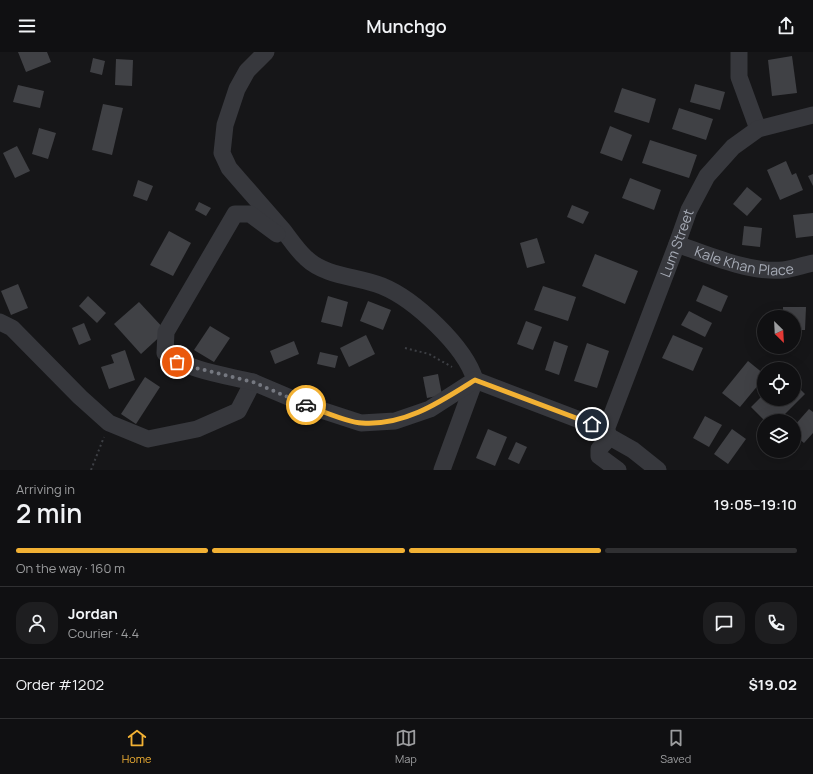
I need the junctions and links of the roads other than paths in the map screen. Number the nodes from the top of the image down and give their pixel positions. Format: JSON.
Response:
{"nodes":[{"id":1,"x":266,"y":52,"type":"edge"},
{"id":2,"x":739,"y":52,"type":"edge"},
{"id":3,"x":813,"y":115,"type":"edge"},
{"id":4,"x":758,"y":129,"type":"junction"},
{"id":5,"x":677,"y":244,"type":"junction"},
{"id":6,"x":306,"y":258,"type":"junction"},
{"id":7,"x":813,"y":263,"type":"edge"},
{"id":8,"x":0,"y":322,"type":"edge"},
{"id":9,"x":253,"y":382,"type":"junction"},
{"id":10,"x":482,"y":383,"type":"junction"},
{"id":11,"x":608,"y":434,"type":"junction"},
{"id":12,"x":442,"y":470,"type":"edge"},
{"id":13,"x":618,"y":470,"type":"edge"},
{"id":14,"x":658,"y":470,"type":"edge"}],
"edges":[{"from":1,"to":6,"type":"street"},
{"from":2,"to":4,"type":"street"},
{"from":3,"to":4,"type":"street","name":"Lum Street"},
{"from":4,"to":5,"type":"street","name":"Lum Street"},
{"from":5,"to":7,"type":"street","name":"Kale Khan Place"},
{"from":5,"to":11,"type":"street","name":"Lum Street"},
{"from":6,"to":9,"type":"street"},
{"from":6,"to":10,"type":"street"},
{"from":8,"to":9,"type":"street"},
{"from":9,"to":10,"type":"street"},
{"from":10,"to":11,"type":"street"},
{"from":10,"to":12,"type":"street"},
{"from":11,"to":13,"type":"street","name":"Lum Street"},
{"from":11,"to":14,"type":"street"}]}
